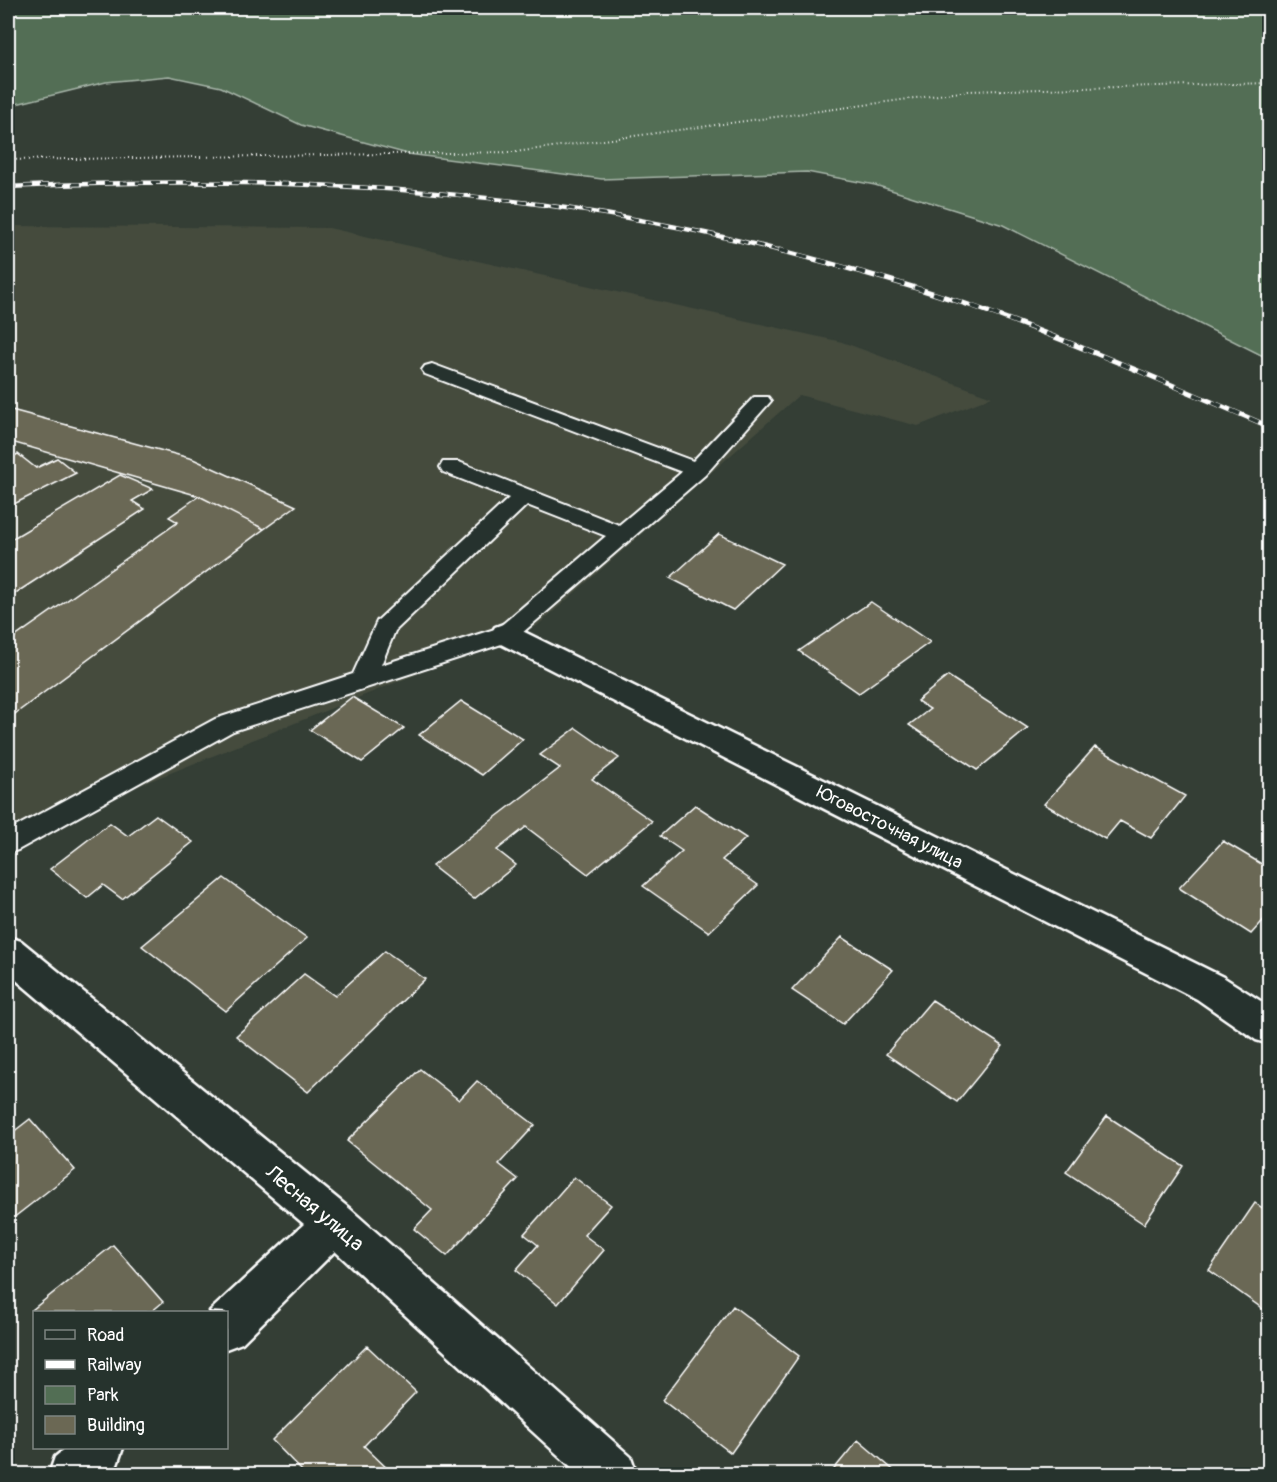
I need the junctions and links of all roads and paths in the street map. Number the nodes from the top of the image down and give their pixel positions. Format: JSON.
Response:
{"nodes":[{"id":1,"x":1269,"y":83,"type":"edge"},
{"id":2,"x":8,"y":160,"type":"edge"},
{"id":3,"x":432,"y":370,"type":"dead end"},
{"id":4,"x":761,"y":401,"type":"dead end"},
{"id":5,"x":451,"y":467,"type":"dead end"},
{"id":6,"x":697,"y":470,"type":"junction"},
{"id":7,"x":523,"y":497,"type":"junction"},
{"id":8,"x":623,"y":535,"type":"junction"},
{"id":9,"x":506,"y":634,"type":"junction"},
{"id":10,"x":363,"y":680,"type":"junction"},
{"id":11,"x":8,"y":843,"type":"edge"},
{"id":12,"x":8,"y":952,"type":"edge"},
{"id":13,"x":1269,"y":1028,"type":"edge"},
{"id":14,"x":335,"y":1223,"type":"junction"},
{"id":15,"x":228,"y":1325,"type":"edge"},
{"id":16,"x":99,"y":1449,"type":"edge"},
{"id":17,"x":72,"y":1474,"type":"edge"},
{"id":18,"x":614,"y":1474,"type":"edge"}],
"edges":[{"from":1,"to":2,"type":"path"},
{"from":3,"to":6,"type":"lane"},
{"from":4,"to":6,"type":"lane"},
{"from":5,"to":7,"type":"lane"},
{"from":6,"to":8,"type":"lane"},
{"from":7,"to":8,"type":"lane"},
{"from":7,"to":10,"type":"lane"},
{"from":8,"to":9,"type":"lane"},
{"from":9,"to":10,"type":"lane"},
{"from":9,"to":13,"type":"street","name":"Юговосточная улица"},
{"from":10,"to":11,"type":"lane"},
{"from":12,"to":14,"type":"street","name":"Лесная улица"},
{"from":14,"to":15,"type":"street"},
{"from":14,"to":18,"type":"street","name":"Лесная улица"},
{"from":16,"to":17,"type":"street"}]}
